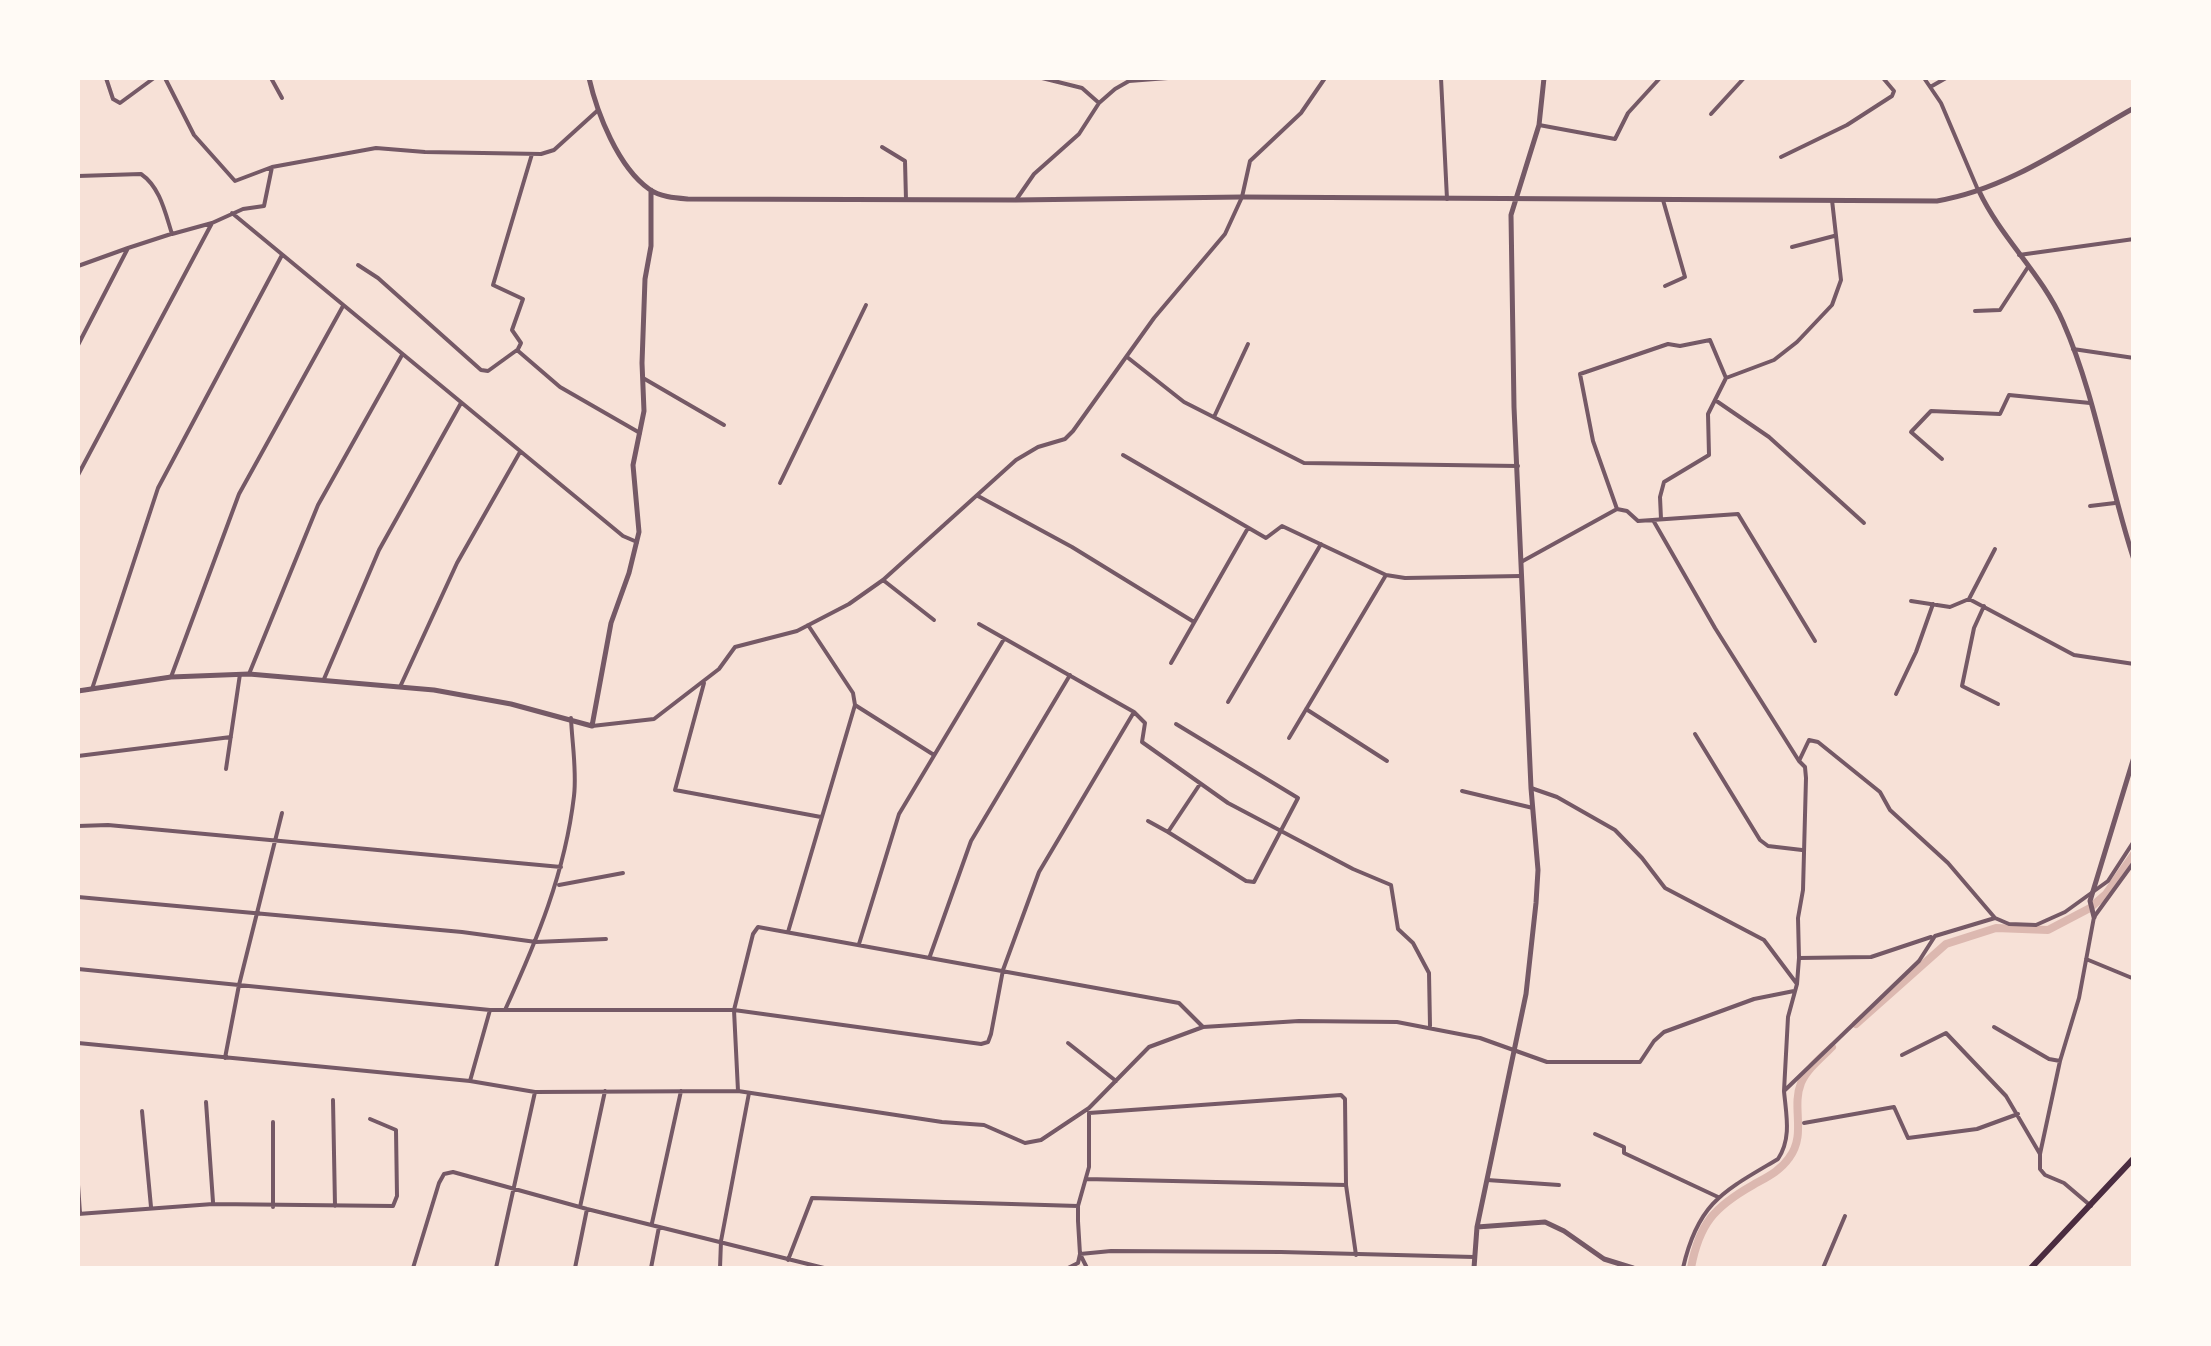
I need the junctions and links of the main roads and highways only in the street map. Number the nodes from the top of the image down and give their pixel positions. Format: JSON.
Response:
{"nodes":[{"id":1,"x":2134,"y":1158,"type":"edge"},
{"id":2,"x":2031,"y":1268,"type":"edge"}],
"edges":[{"from":1,"to":2,"type":"main road"}]}
